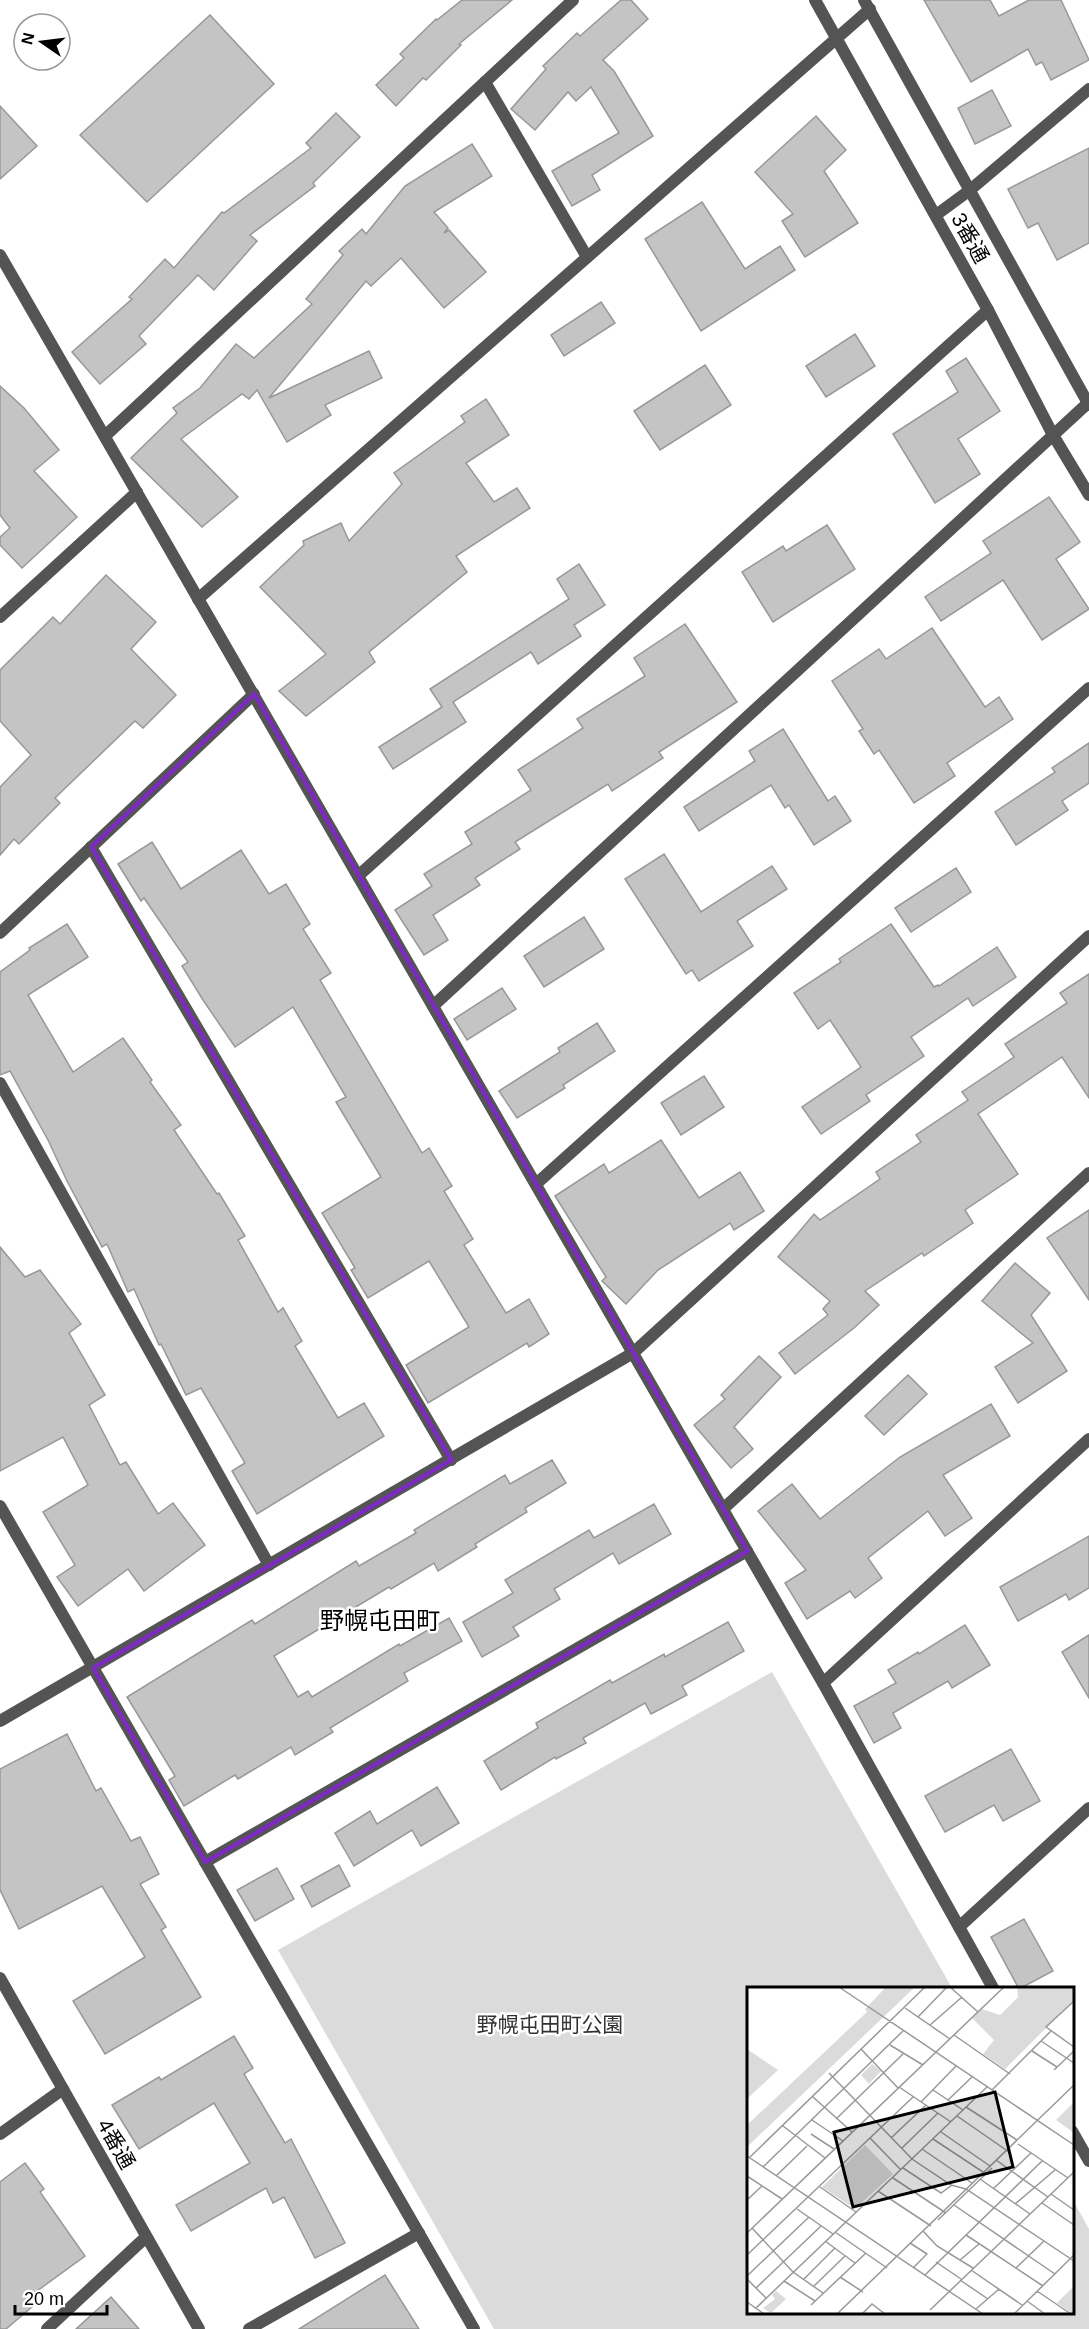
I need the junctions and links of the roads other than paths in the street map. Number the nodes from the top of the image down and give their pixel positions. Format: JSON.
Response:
{"nodes":[{"id":1,"x":573,"y":0,"type":"edge"},
{"id":2,"x":815,"y":0,"type":"edge"},
{"id":3,"x":867,"y":5,"type":"edge"},
{"id":4,"x":837,"y":37,"type":"junction"},
{"id":5,"x":485,"y":82,"type":"junction"},
{"id":6,"x":1089,"y":89,"type":"edge"},
{"id":7,"x":970,"y":190,"type":"junction"},
{"id":8,"x":936,"y":215,"type":"junction"},
{"id":9,"x":0,"y":255,"type":"edge"},
{"id":10,"x":587,"y":257,"type":"junction"},
{"id":11,"x":988,"y":310,"type":"junction"},
{"id":12,"x":1088,"y":404,"type":"edge"},
{"id":13,"x":1053,"y":435,"type":"junction"},
{"id":14,"x":105,"y":436,"type":"junction"},
{"id":15,"x":137,"y":492,"type":"junction"},
{"id":16,"x":1089,"y":495,"type":"edge"},
{"id":17,"x":198,"y":599,"type":"junction"},
{"id":18,"x":0,"y":617,"type":"edge"},
{"id":19,"x":1089,"y":688,"type":"edge"},
{"id":20,"x":254,"y":694,"type":"junction"},
{"id":21,"x":91,"y":847,"type":"junction"},
{"id":22,"x":358,"y":876,"type":"junction"},
{"id":23,"x":0,"y":933,"type":"edge"},
{"id":24,"x":1089,"y":936,"type":"edge"},
{"id":25,"x":433,"y":1006,"type":"junction"},
{"id":26,"x":0,"y":1083,"type":"edge"},
{"id":27,"x":1089,"y":1173,"type":"edge"},
{"id":28,"x":536,"y":1184,"type":"junction"},
{"id":29,"x":633,"y":1353,"type":"junction"},
{"id":30,"x":1089,"y":1439,"type":"edge"},
{"id":31,"x":451,"y":1460,"type":"junction"},
{"id":32,"x":0,"y":1506,"type":"edge"},
{"id":33,"x":723,"y":1509,"type":"junction"},
{"id":34,"x":747,"y":1551,"type":"junction"},
{"id":35,"x":269,"y":1565,"type":"junction"},
{"id":36,"x":93,"y":1668,"type":"junction"},
{"id":37,"x":823,"y":1683,"type":"junction"},
{"id":38,"x":0,"y":1720,"type":"edge"},
{"id":39,"x":1089,"y":1808,"type":"edge"},
{"id":40,"x":205,"y":1862,"type":"junction"},
{"id":41,"x":959,"y":1927,"type":"junction"},
{"id":42,"x":0,"y":1978,"type":"edge"},
{"id":43,"x":992,"y":1987,"type":"edge"},
{"id":44,"x":63,"y":2089,"type":"junction"},
{"id":45,"x":0,"y":2134,"type":"edge"},
{"id":46,"x":1074,"y":2135,"type":"edge"},
{"id":47,"x":1089,"y":2161,"type":"edge"},
{"id":48,"x":419,"y":2233,"type":"junction"},
{"id":49,"x":146,"y":2237,"type":"junction"},
{"id":50,"x":46,"y":2329,"type":"edge"},
{"id":51,"x":199,"y":2329,"type":"edge"},
{"id":52,"x":249,"y":2329,"type":"edge"},
{"id":53,"x":474,"y":2329,"type":"edge"}],
"edges":[{"from":1,"to":5,"type":"street"},
{"from":2,"to":4,"type":"street","name":"3番通"},
{"from":3,"to":4,"type":"street"},
{"from":3,"to":7,"type":"street","name":"3番通"},
{"from":4,"to":8,"type":"street","name":"3番通"},
{"from":4,"to":10,"type":"street"},
{"from":5,"to":10,"type":"street"},
{"from":5,"to":14,"type":"street"},
{"from":6,"to":7,"type":"street"},
{"from":7,"to":8,"type":"street"},
{"from":7,"to":12,"type":"street","name":"3番通"},
{"from":8,"to":11,"type":"street","name":"3番通"},
{"from":9,"to":14,"type":"street"},
{"from":10,"to":17,"type":"street"},
{"from":11,"to":13,"type":"street","name":"3番通"},
{"from":11,"to":22,"type":"street"},
{"from":12,"to":13,"type":"street"},
{"from":13,"to":16,"type":"street","name":"3番通"},
{"from":13,"to":25,"type":"street"},
{"from":14,"to":15,"type":"street"},
{"from":15,"to":17,"type":"street"},
{"from":15,"to":18,"type":"street"},
{"from":17,"to":20,"type":"street"},
{"from":19,"to":28,"type":"street"},
{"from":20,"to":21,"type":"street"},
{"from":20,"to":22,"type":"street"},
{"from":21,"to":23,"type":"street"},
{"from":21,"to":31,"type":"street"},
{"from":22,"to":25,"type":"street"},
{"from":24,"to":29,"type":"street"},
{"from":25,"to":28,"type":"street"},
{"from":26,"to":35,"type":"street"},
{"from":27,"to":33,"type":"street"},
{"from":28,"to":29,"type":"street"},
{"from":29,"to":31,"type":"street"},
{"from":29,"to":33,"type":"street"},
{"from":30,"to":37,"type":"street"},
{"from":31,"to":35,"type":"street"},
{"from":32,"to":36,"type":"street"},
{"from":33,"to":34,"type":"street"},
{"from":34,"to":37,"type":"street"},
{"from":34,"to":40,"type":"street"},
{"from":35,"to":36,"type":"street"},
{"from":36,"to":38,"type":"street"},
{"from":36,"to":40,"type":"street"},
{"from":37,"to":41,"type":"street"},
{"from":39,"to":41,"type":"street"},
{"from":40,"to":48,"type":"street"},
{"from":41,"to":43,"type":"street"},
{"from":42,"to":44,"type":"street","name":"4番通"},
{"from":44,"to":45,"type":"street"},
{"from":44,"to":49,"type":"street","name":"4番通"},
{"from":46,"to":47,"type":"street"},
{"from":48,"to":52,"type":"street"},
{"from":48,"to":53,"type":"street"},
{"from":49,"to":50,"type":"street"},
{"from":49,"to":51,"type":"street","name":"4番通"}]}
